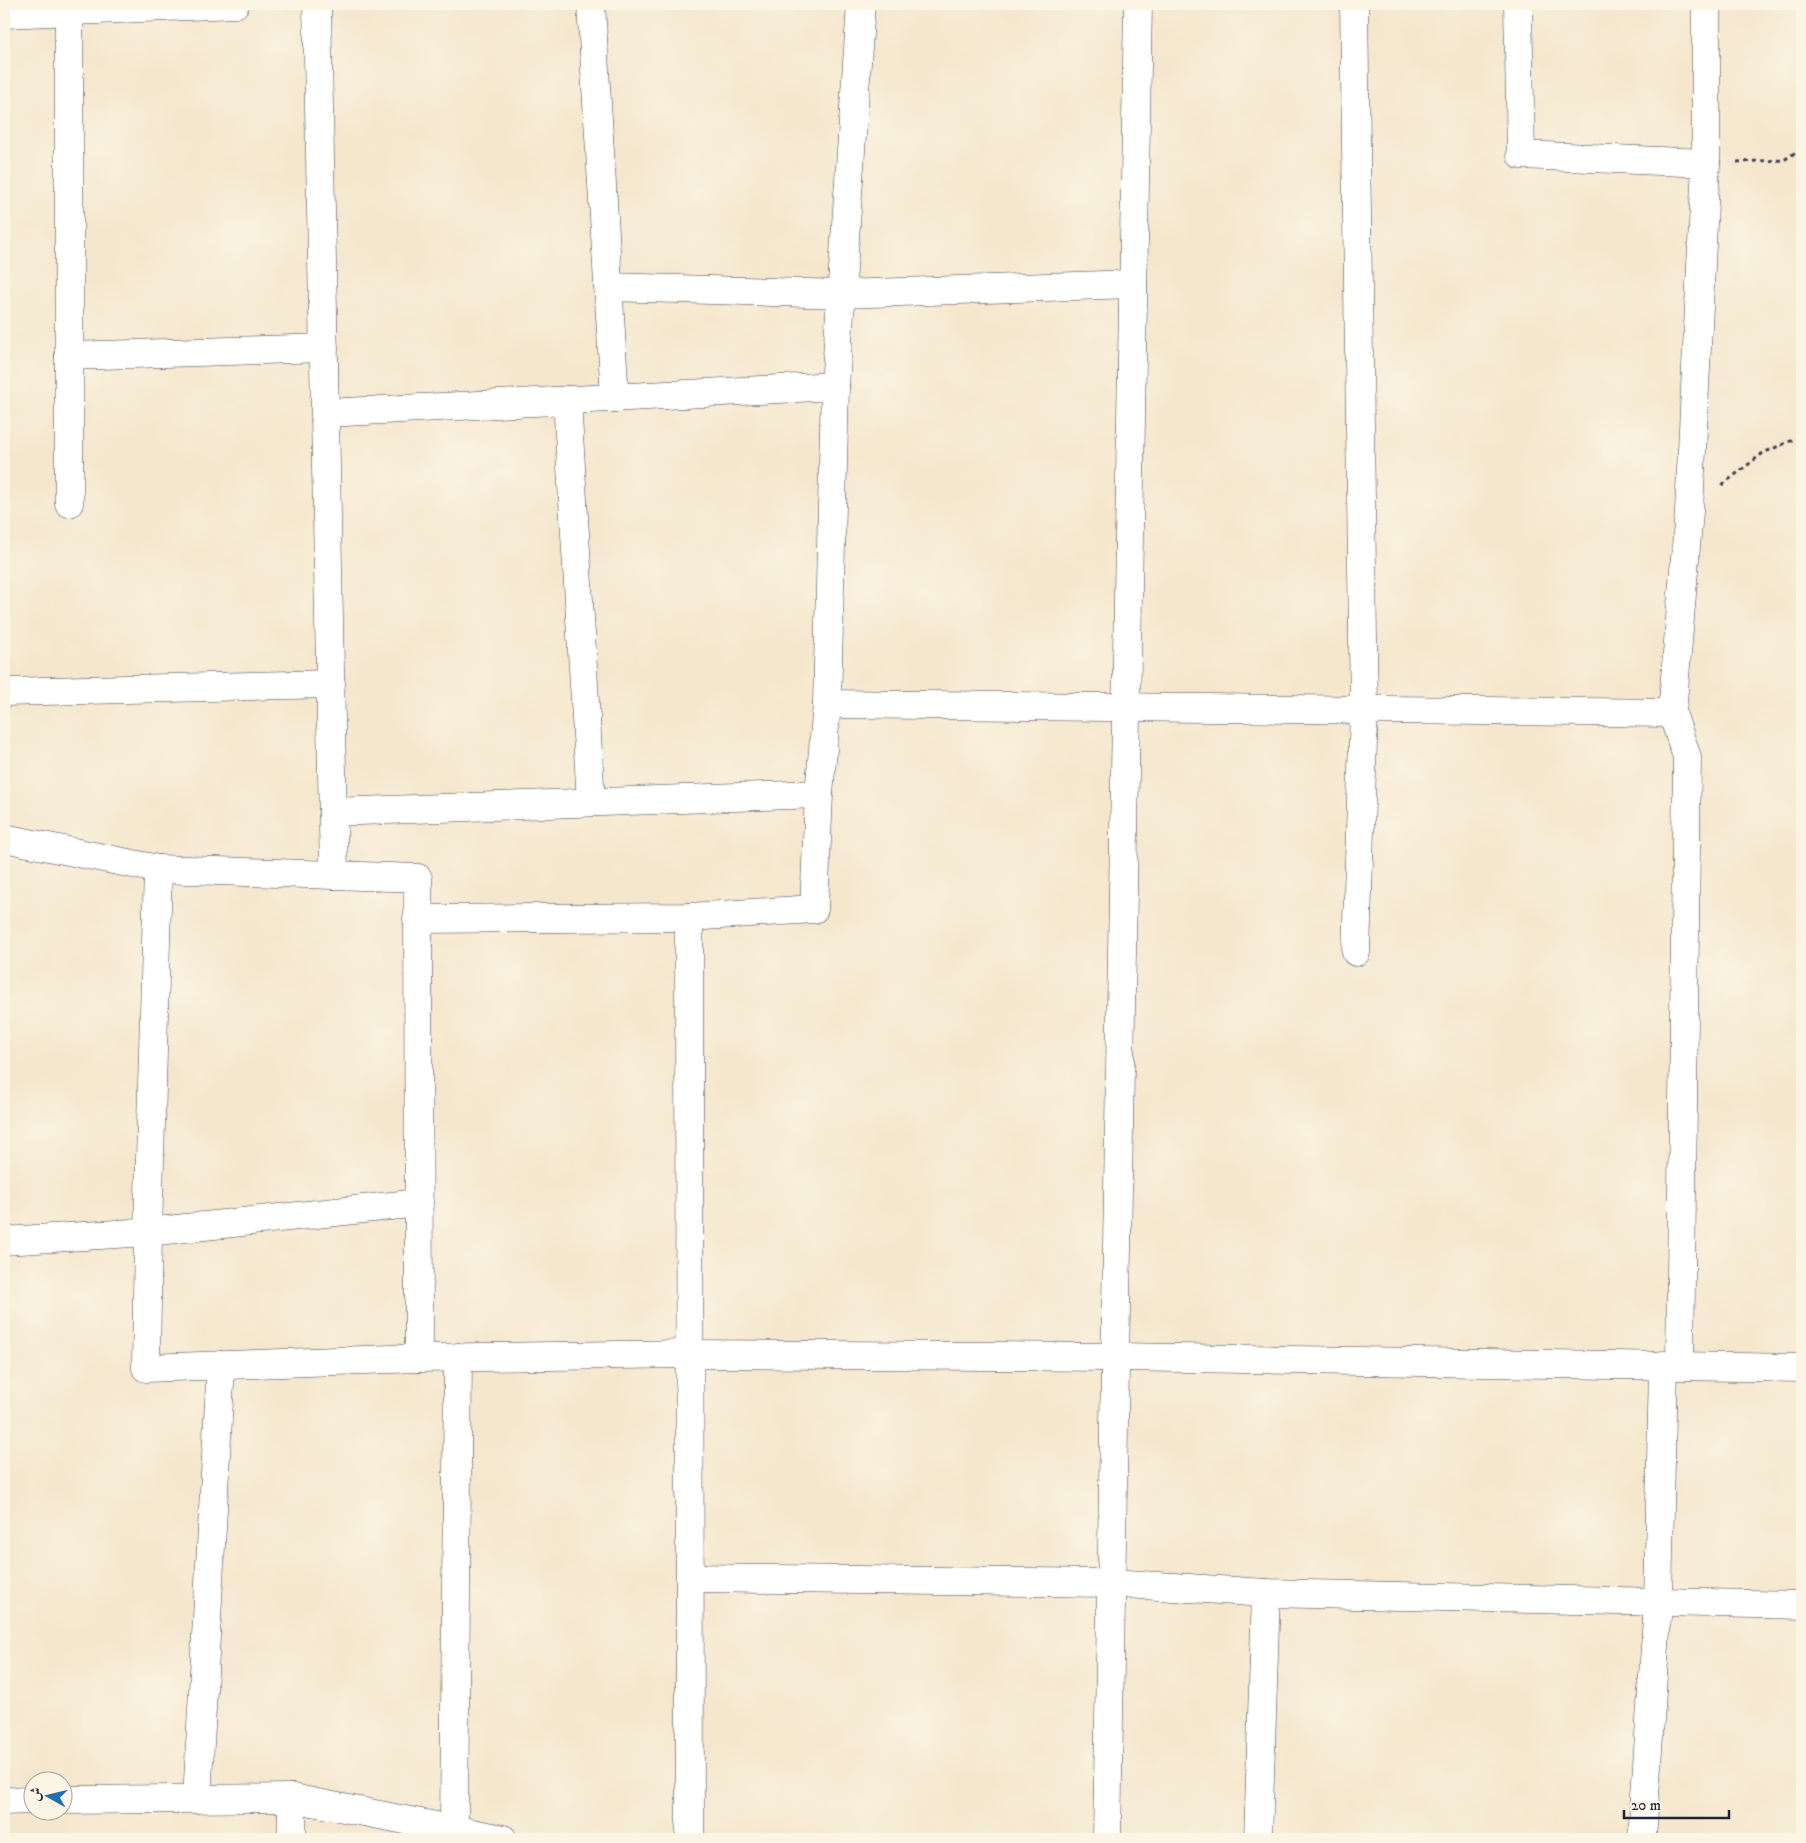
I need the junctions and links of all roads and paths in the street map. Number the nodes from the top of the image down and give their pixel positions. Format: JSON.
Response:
{"nodes":[{"id":1,"x":235,"y":4,"type":"edge"},
{"id":2,"x":317,"y":4,"type":"edge"},
{"id":3,"x":591,"y":4,"type":"edge"},
{"id":4,"x":860,"y":4,"type":"edge"},
{"id":5,"x":1138,"y":4,"type":"edge"},
{"id":6,"x":1354,"y":4,"type":"edge"},
{"id":7,"x":1518,"y":4,"type":"edge"},
{"id":8,"x":1706,"y":4,"type":"edge"},
{"id":9,"x":69,"y":8,"type":"edge"},
{"id":10,"x":4,"y":14,"type":"edge"},
{"id":11,"x":1802,"y":148,"type":"edge"},
{"id":12,"x":1706,"y":163,"type":"junction"},
{"id":13,"x":1133,"y":284,"type":"junction"},
{"id":14,"x":608,"y":287,"type":"junction"},
{"id":15,"x":842,"y":294,"type":"junction"},
{"id":16,"x":324,"y":348,"type":"junction"},
{"id":17,"x":69,"y":356,"type":"junction"},
{"id":18,"x":835,"y":386,"type":"junction"},
{"id":19,"x":615,"y":398,"type":"junction"},
{"id":20,"x":567,"y":400,"type":"junction"},
{"id":21,"x":326,"y":413,"type":"junction"},
{"id":22,"x":1802,"y":436,"type":"edge"},
{"id":23,"x":70,"y":503,"type":"dead end"},
{"id":24,"x":1689,"y":511,"type":"junction"},
{"id":25,"x":330,"y":684,"type":"junction"},
{"id":26,"x":4,"y":692,"type":"edge"},
{"id":27,"x":827,"y":704,"type":"junction"},
{"id":28,"x":1126,"y":707,"type":"junction"},
{"id":29,"x":1364,"y":710,"type":"junction"},
{"id":30,"x":1672,"y":713,"type":"junction"},
{"id":31,"x":819,"y":794,"type":"junction"},
{"id":32,"x":591,"y":802,"type":"junction"},
{"id":33,"x":333,"y":812,"type":"junction"},
{"id":34,"x":4,"y":838,"type":"edge"},
{"id":35,"x":158,"y":869,"type":"junction"},
{"id":36,"x":334,"y":876,"type":"junction"},
{"id":37,"x":689,"y":917,"type":"junction"},
{"id":38,"x":417,"y":919,"type":"junction"},
{"id":39,"x":1356,"y":952,"type":"dead end"},
{"id":40,"x":419,"y":1203,"type":"junction"},
{"id":41,"x":148,"y":1232,"type":"junction"},
{"id":42,"x":4,"y":1241,"type":"edge"},
{"id":43,"x":690,"y":1354,"type":"junction"},
{"id":44,"x":458,"y":1357,"type":"junction"},
{"id":45,"x":1115,"y":1357,"type":"junction"},
{"id":46,"x":419,"y":1358,"type":"junction"},
{"id":47,"x":1671,"y":1365,"type":"junction"},
{"id":48,"x":221,"y":1366,"type":"junction"},
{"id":49,"x":1802,"y":1368,"type":"edge"},
{"id":50,"x":691,"y":1578,"type":"junction"},
{"id":51,"x":1111,"y":1583,"type":"junction"},
{"id":52,"x":1266,"y":1593,"type":"junction"},
{"id":53,"x":1658,"y":1602,"type":"junction"},
{"id":54,"x":1802,"y":1605,"type":"edge"},
{"id":55,"x":292,"y":1798,"type":"junction"},
{"id":56,"x":197,"y":1799,"type":"junction"},
{"id":57,"x":22,"y":1800,"type":"edge"},
{"id":58,"x":72,"y":1800,"type":"edge"},
{"id":59,"x":4,"y":1801,"type":"edge"},
{"id":60,"x":454,"y":1830,"type":"junction"},
{"id":61,"x":292,"y":1839,"type":"edge"},
{"id":62,"x":503,"y":1839,"type":"edge"},
{"id":63,"x":690,"y":1839,"type":"edge"},
{"id":64,"x":1107,"y":1839,"type":"edge"},
{"id":65,"x":1258,"y":1839,"type":"edge"},
{"id":66,"x":1642,"y":1839,"type":"edge"}],
"edges":[{"from":1,"to":9,"type":"street"},
{"from":2,"to":16,"type":"street"},
{"from":3,"to":14,"type":"street"},
{"from":4,"to":15,"type":"street"},
{"from":5,"to":13,"type":"street"},
{"from":6,"to":29,"type":"street"},
{"from":7,"to":12,"type":"street"},
{"from":8,"to":12,"type":"street"},
{"from":9,"to":10,"type":"street"},
{"from":9,"to":17,"type":"street"},
{"from":11,"to":12,"type":"path"},
{"from":12,"to":24,"type":"street"},
{"from":13,"to":15,"type":"street"},
{"from":13,"to":28,"type":"street"},
{"from":14,"to":15,"type":"street"},
{"from":14,"to":19,"type":"street"},
{"from":15,"to":18,"type":"street"},
{"from":16,"to":17,"type":"street"},
{"from":16,"to":21,"type":"street"},
{"from":17,"to":23,"type":"street"},
{"from":18,"to":19,"type":"street"},
{"from":18,"to":27,"type":"street"},
{"from":19,"to":20,"type":"street"},
{"from":20,"to":21,"type":"street"},
{"from":20,"to":32,"type":"street"},
{"from":21,"to":25,"type":"street"},
{"from":22,"to":24,"type":"path"},
{"from":24,"to":30,"type":"street"},
{"from":25,"to":26,"type":"street"},
{"from":25,"to":33,"type":"street"},
{"from":27,"to":28,"type":"street"},
{"from":27,"to":31,"type":"street"},
{"from":28,"to":29,"type":"street"},
{"from":28,"to":45,"type":"street"},
{"from":29,"to":30,"type":"street"},
{"from":29,"to":39,"type":"street"},
{"from":30,"to":47,"type":"street"},
{"from":31,"to":32,"type":"street"},
{"from":31,"to":37,"type":"street"},
{"from":32,"to":33,"type":"street"},
{"from":33,"to":36,"type":"street"},
{"from":34,"to":35,"type":"street"},
{"from":35,"to":36,"type":"street"},
{"from":35,"to":41,"type":"street"},
{"from":36,"to":38,"type":"street"},
{"from":37,"to":38,"type":"street"},
{"from":37,"to":43,"type":"street"},
{"from":38,"to":40,"type":"street"},
{"from":40,"to":41,"type":"street"},
{"from":40,"to":46,"type":"street"},
{"from":41,"to":42,"type":"street"},
{"from":41,"to":48,"type":"street"},
{"from":43,"to":44,"type":"street"},
{"from":43,"to":45,"type":"street"},
{"from":43,"to":50,"type":"street"},
{"from":44,"to":46,"type":"street"},
{"from":44,"to":60,"type":"street"},
{"from":45,"to":47,"type":"street"},
{"from":45,"to":51,"type":"street"},
{"from":46,"to":48,"type":"street"},
{"from":47,"to":49,"type":"street"},
{"from":47,"to":53,"type":"street"},
{"from":48,"to":56,"type":"street"},
{"from":50,"to":51,"type":"street"},
{"from":50,"to":63,"type":"street"},
{"from":51,"to":52,"type":"street"},
{"from":51,"to":64,"type":"street"},
{"from":52,"to":53,"type":"street"},
{"from":52,"to":65,"type":"street"},
{"from":53,"to":54,"type":"street"},
{"from":53,"to":66,"type":"street"},
{"from":55,"to":56,"type":"street"},
{"from":55,"to":60,"type":"street"},
{"from":55,"to":61,"type":"street"},
{"from":56,"to":58,"type":"street"},
{"from":57,"to":59,"type":"street"},
{"from":60,"to":62,"type":"street"}]}
